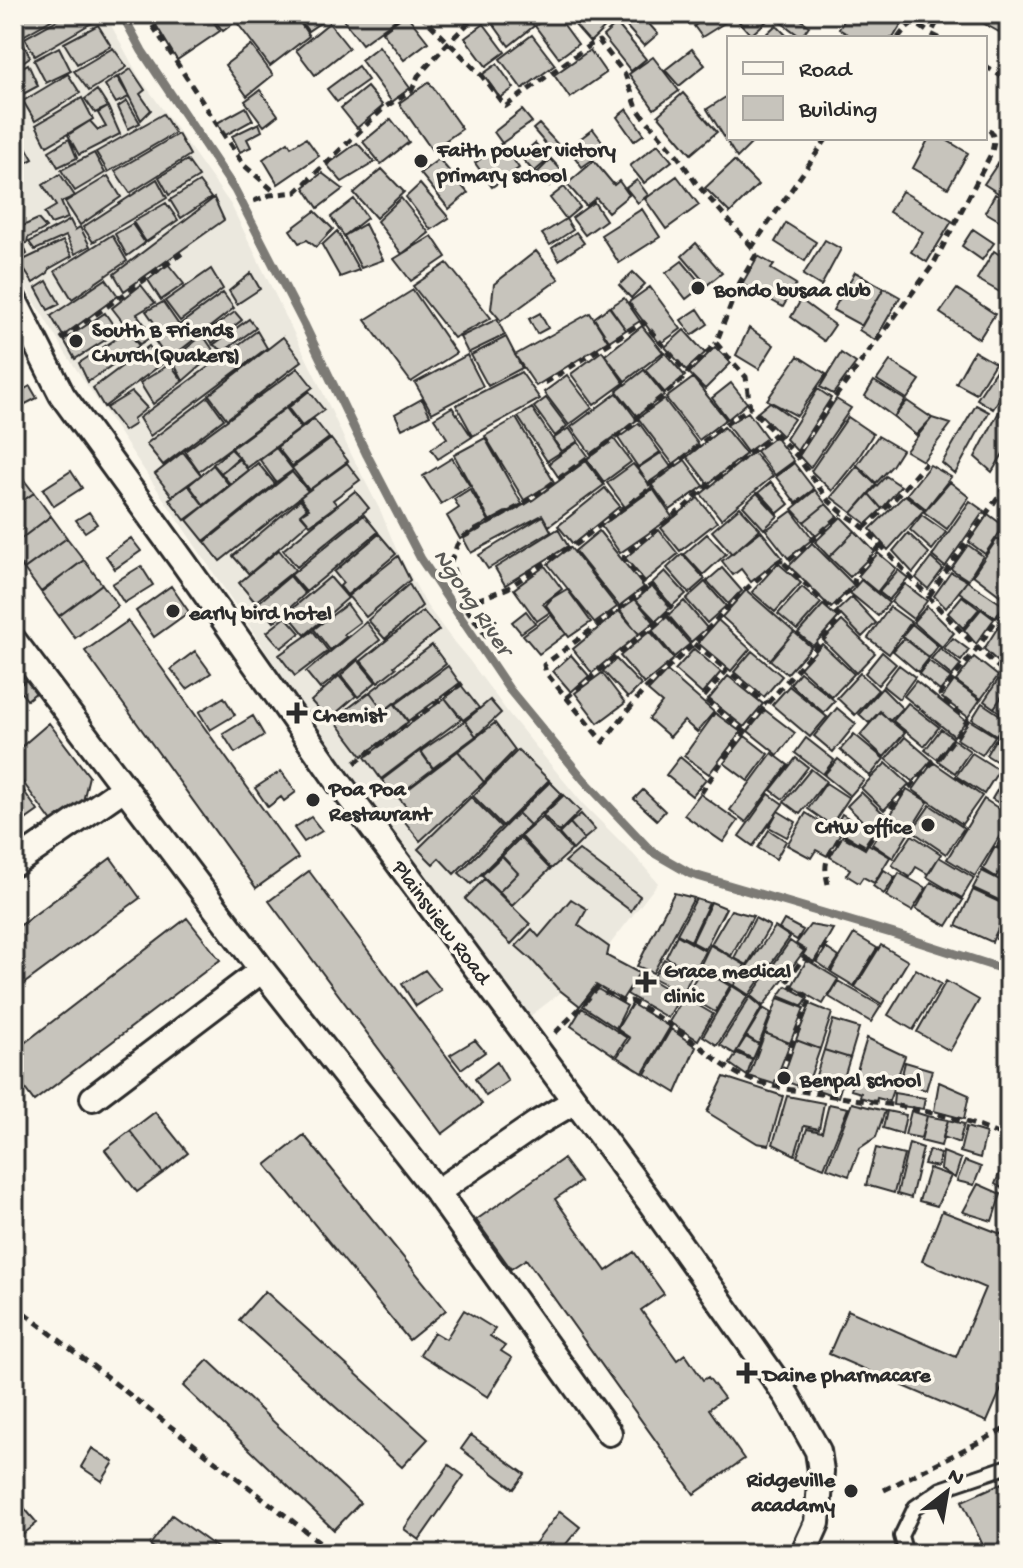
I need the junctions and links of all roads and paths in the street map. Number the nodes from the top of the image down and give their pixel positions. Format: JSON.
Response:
{"nodes":[{"id":1,"x":145,"y":14,"type":"edge"},
{"id":2,"x":420,"y":14,"type":"edge"},
{"id":3,"x":478,"y":14,"type":"edge"},
{"id":4,"x":941,"y":14,"type":"edge"},
{"id":5,"x":931,"y":34,"type":"junction"},
{"id":6,"x":900,"y":36,"type":"edge"},
{"id":7,"x":935,"y":36,"type":"edge"},
{"id":8,"x":449,"y":42,"type":"junction"},
{"id":9,"x":987,"y":67,"type":"edge"},
{"id":10,"x":1009,"y":81,"type":"edge"},
{"id":11,"x":987,"y":128,"type":"edge"},
{"id":12,"x":826,"y":140,"type":"edge"},
{"id":13,"x":277,"y":194,"type":"junction"},
{"id":14,"x":254,"y":201,"type":"dead end"},
{"id":15,"x":752,"y":247,"type":"junction"},
{"id":16,"x":184,"y":252,"type":"dead end"},
{"id":17,"x":14,"y":300,"type":"edge"},
{"id":18,"x":716,"y":343,"type":"junction"},
{"id":19,"x":40,"y":353,"type":"junction"},
{"id":20,"x":688,"y":374,"type":"junction"},
{"id":21,"x":545,"y":383,"type":"dead end"},
{"id":22,"x":750,"y":408,"type":"junction"},
{"id":23,"x":775,"y":434,"type":"junction"},
{"id":24,"x":797,"y":456,"type":"junction"},
{"id":25,"x":926,"y":463,"type":"dead end"},
{"id":26,"x":1009,"y":481,"type":"edge"},
{"id":27,"x":843,"y":513,"type":"junction"},
{"id":28,"x":864,"y":528,"type":"junction"},
{"id":29,"x":880,"y":546,"type":"junction"},
{"id":30,"x":783,"y":562,"type":"junction"},
{"id":31,"x":647,"y":588,"type":"junction"},
{"id":32,"x":929,"y":596,"type":"junction"},
{"id":33,"x":1009,"y":600,"type":"edge"},
{"id":34,"x":464,"y":605,"type":"junction"},
{"id":35,"x":833,"y":611,"type":"junction"},
{"id":36,"x":487,"y":637,"type":"dead end"},
{"id":37,"x":14,"y":641,"type":"edge"},
{"id":38,"x":694,"y":644,"type":"junction"},
{"id":39,"x":977,"y":649,"type":"junction"},
{"id":40,"x":727,"y":670,"type":"junction"},
{"id":41,"x":1009,"y":676,"type":"edge"},
{"id":42,"x":464,"y":682,"type":"dead end"},
{"id":43,"x":566,"y":698,"type":"junction"},
{"id":44,"x":767,"y":704,"type":"junction"},
{"id":45,"x":745,"y":732,"type":"junction"},
{"id":46,"x":337,"y":780,"type":"junction"},
{"id":47,"x":124,"y":788,"type":"junction"},
{"id":48,"x":701,"y":793,"type":"dead end"},
{"id":49,"x":14,"y":864,"type":"edge"},
{"id":50,"x":828,"y":884,"type":"dead end"},
{"id":51,"x":829,"y":939,"type":"dead end"},
{"id":52,"x":262,"y":970,"type":"junction"},
{"id":53,"x":538,"y":1051,"type":"junction"},
{"id":54,"x":778,"y":1087,"type":"junction"},
{"id":55,"x":93,"y":1098,"type":"dead end"},
{"id":56,"x":575,"y":1101,"type":"junction"},
{"id":57,"x":1009,"y":1140,"type":"edge"},
{"id":58,"x":437,"y":1192,"type":"junction"},
{"id":59,"x":14,"y":1305,"type":"edge"},
{"id":60,"x":1009,"y":1427,"type":"edge"},
{"id":61,"x":609,"y":1433,"type":"dead end"},
{"id":62,"x":1009,"y":1466,"type":"edge"},
{"id":63,"x":884,"y":1490,"type":"dead end"},
{"id":64,"x":335,"y":1554,"type":"edge"},
{"id":65,"x":803,"y":1554,"type":"edge"},
{"id":66,"x":906,"y":1554,"type":"edge"}],
"edges":[{"from":1,"to":13,"type":"path"},
{"from":2,"to":8,"type":"path"},
{"from":3,"to":8,"type":"path"},
{"from":4,"to":5,"type":"path"},
{"from":5,"to":6,"type":"path"},
{"from":5,"to":7,"type":"path"},
{"from":8,"to":13,"type":"path"},
{"from":8,"to":15,"type":"path"},
{"from":9,"to":10,"type":"path"},
{"from":11,"to":24,"type":"path"},
{"from":12,"to":15,"type":"path"},
{"from":13,"to":14,"type":"path"},
{"from":15,"to":18,"type":"path"},
{"from":16,"to":19,"type":"path"},
{"from":17,"to":19,"type":"street","name":"Plainsview Road"},
{"from":18,"to":20,"type":"path"},
{"from":18,"to":22,"type":"path"},
{"from":19,"to":46,"type":"street","name":"Plainsview Road"},
{"from":20,"to":21,"type":"path"},
{"from":20,"to":34,"type":"path"},
{"from":22,"to":23,"type":"path"},
{"from":22,"to":34,"type":"path"},
{"from":23,"to":24,"type":"path"},
{"from":23,"to":31,"type":"path"},
{"from":24,"to":27,"type":"path"},
{"from":25,"to":28,"type":"path"},
{"from":26,"to":32,"type":"path"},
{"from":27,"to":28,"type":"path"},
{"from":27,"to":30,"type":"path"},
{"from":28,"to":29,"type":"path"},
{"from":29,"to":32,"type":"path"},
{"from":29,"to":35,"type":"path"},
{"from":30,"to":35,"type":"path"},
{"from":30,"to":38,"type":"path"},
{"from":31,"to":43,"type":"path"},
{"from":31,"to":43,"type":"path"},
{"from":32,"to":39,"type":"path"},
{"from":33,"to":39,"type":"path"},
{"from":34,"to":36,"type":"path"},
{"from":35,"to":44,"type":"path"},
{"from":37,"to":47,"type":"street"},
{"from":38,"to":40,"type":"path"},
{"from":38,"to":43,"type":"path"},
{"from":39,"to":41,"type":"path"},
{"from":39,"to":50,"type":"path"},
{"from":40,"to":44,"type":"path"},
{"from":40,"to":45,"type":"path"},
{"from":42,"to":46,"type":"path"},
{"from":44,"to":45,"type":"path"},
{"from":45,"to":48,"type":"path"},
{"from":46,"to":53,"type":"street","name":"Plainsview Road"},
{"from":47,"to":49,"type":"street"},
{"from":47,"to":52,"type":"street"},
{"from":51,"to":54,"type":"path"},
{"from":52,"to":55,"type":"street"},
{"from":52,"to":58,"type":"street"},
{"from":53,"to":54,"type":"path"},
{"from":53,"to":56,"type":"street","name":"Plainsview Road"},
{"from":54,"to":57,"type":"path"},
{"from":56,"to":58,"type":"street"},
{"from":56,"to":65,"type":"street","name":"Plainsview Road"},
{"from":58,"to":61,"type":"street"},
{"from":59,"to":64,"type":"path"},
{"from":60,"to":63,"type":"path"},
{"from":62,"to":66,"type":"lane"}]}
